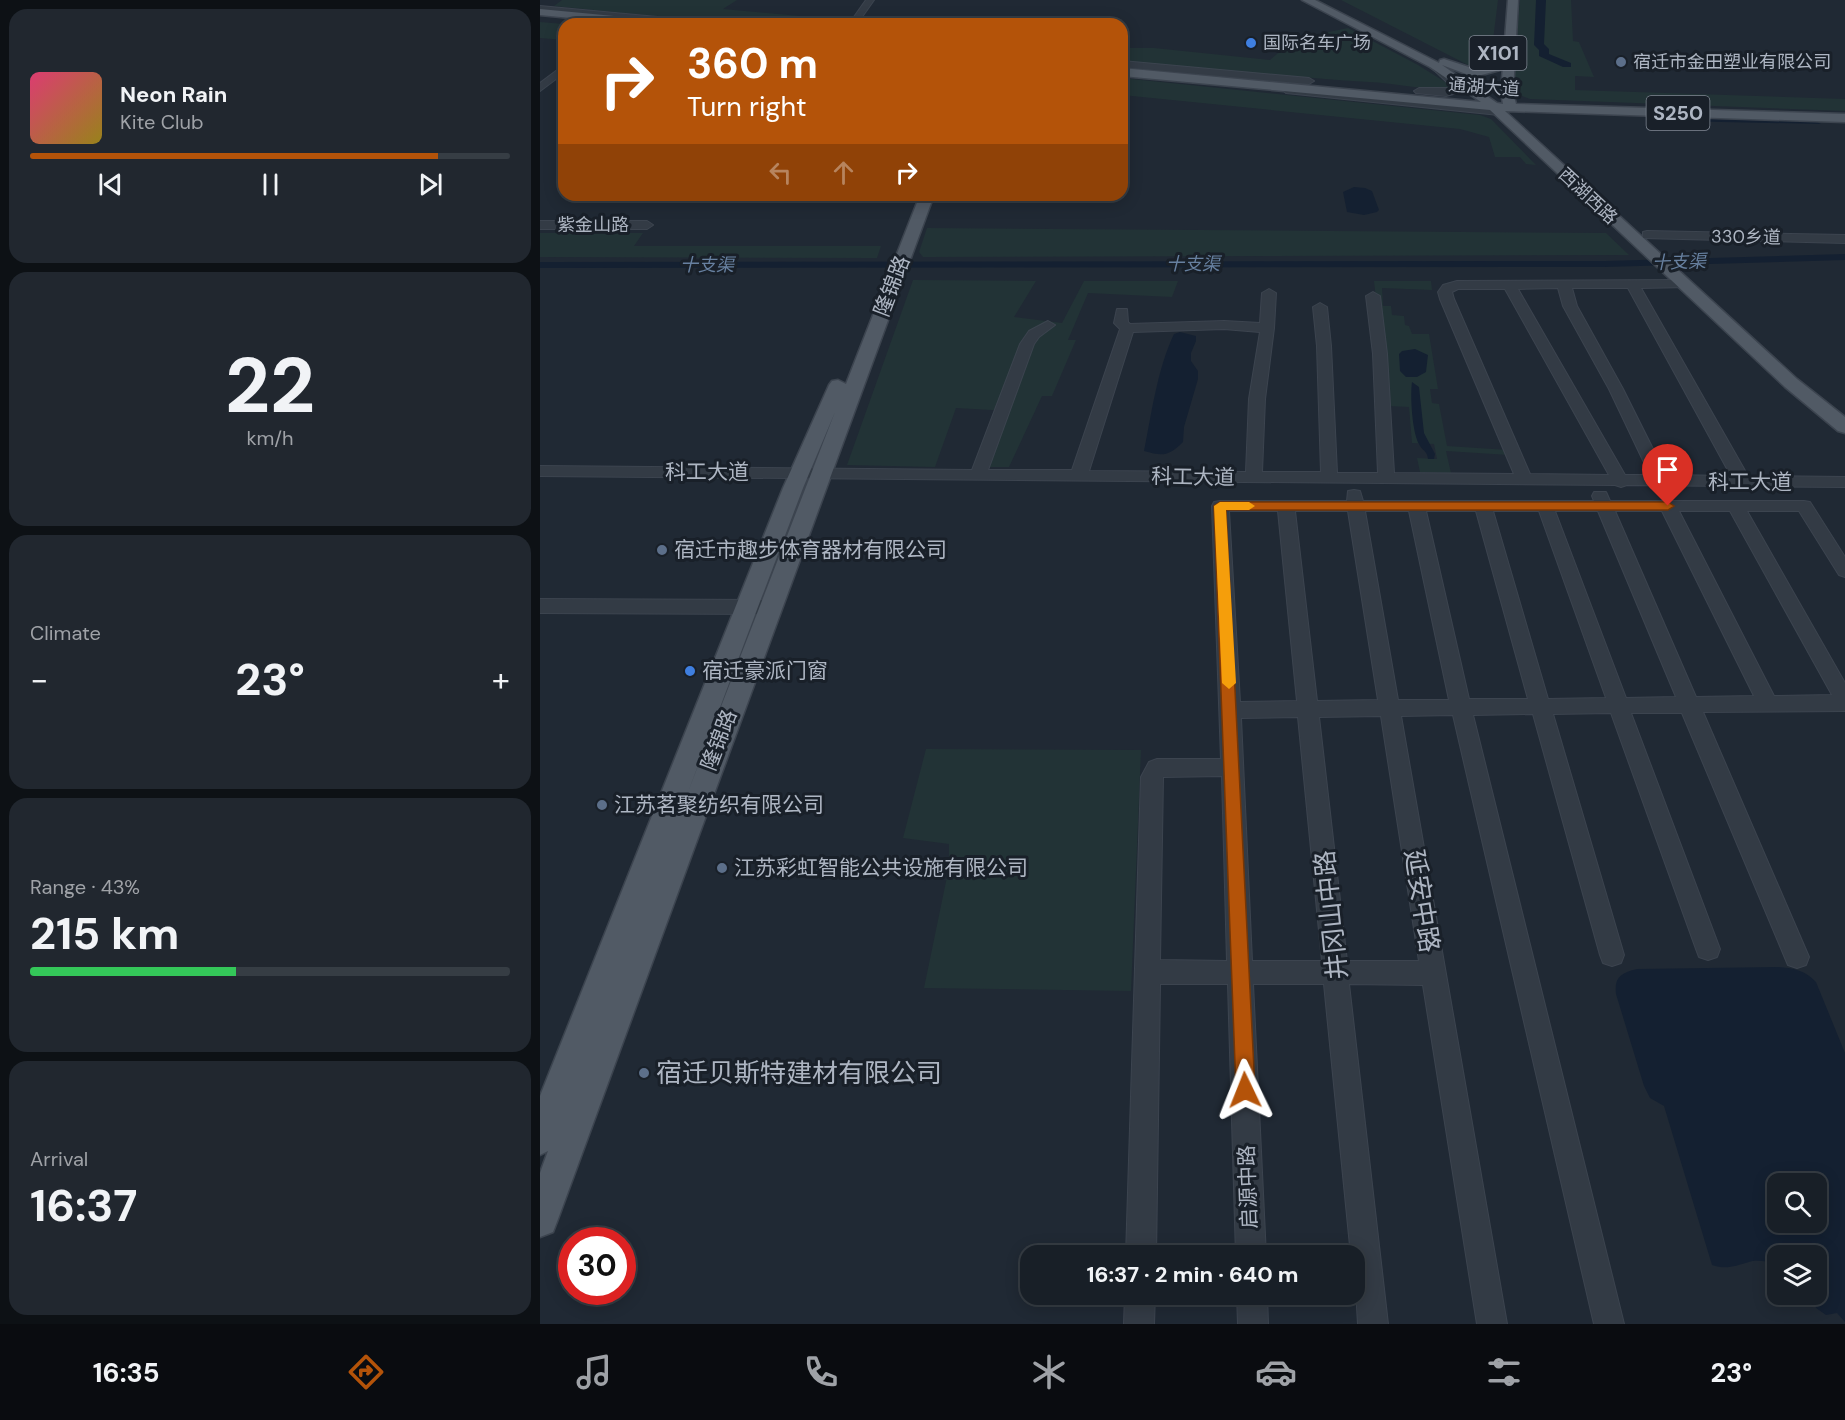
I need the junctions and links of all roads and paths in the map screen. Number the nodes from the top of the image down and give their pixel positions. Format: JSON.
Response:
{"nodes":[{"id":1,"x":554,"y":0,"type":"edge"},
{"id":2,"x":558,"y":0,"type":"edge"},
{"id":3,"x":872,"y":0,"type":"edge"},
{"id":4,"x":1307,"y":0,"type":"edge"},
{"id":5,"x":1322,"y":0,"type":"edge"},
{"id":6,"x":1502,"y":0,"type":"edge"},
{"id":7,"x":1513,"y":0,"type":"edge"},
{"id":8,"x":541,"y":12,"type":"edge"},
{"id":9,"x":566,"y":15,"type":"junction"},
{"id":10,"x":572,"y":18,"type":"edge"},
{"id":11,"x":577,"y":18,"type":"edge"},
{"id":12,"x":586,"y":18,"type":"edge"},
{"id":13,"x":611,"y":18,"type":"edge"},
{"id":14,"x":860,"y":18,"type":"edge"},
{"id":15,"x":1440,"y":64,"type":"junction"},
{"id":16,"x":1496,"y":68,"type":"junction"},
{"id":17,"x":1128,"y":69,"type":"edge"},
{"id":18,"x":1128,"y":70,"type":"edge"},
{"id":19,"x":1128,"y":70,"type":"edge"},
{"id":20,"x":558,"y":73,"type":"edge"},
{"id":21,"x":1267,"y":77,"type":"junction"},
{"id":22,"x":1293,"y":86,"type":"junction"},
{"id":23,"x":540,"y":88,"type":"edge"},
{"id":24,"x":1440,"y":93,"type":"junction"},
{"id":25,"x":1334,"y":96,"type":"junction"},
{"id":26,"x":1499,"y":103,"type":"junction"},
{"id":27,"x":1571,"y":110,"type":"junction"},
{"id":28,"x":1845,"y":116,"type":"edge"},
{"id":29,"x":1535,"y":124,"type":"dead end"},
{"id":30,"x":914,"y":201,"type":"edge"},
{"id":31,"x":924,"y":201,"type":"edge"},
{"id":32,"x":540,"y":225,"type":"edge"},
{"id":33,"x":647,"y":225,"type":"dead end"},
{"id":34,"x":1845,"y":239,"type":"edge"},
{"id":35,"x":1652,"y":246,"type":"junction"},
{"id":36,"x":901,"y":248,"type":"junction"},
{"id":37,"x":1683,"y":279,"type":"junction"},
{"id":38,"x":1632,"y":284,"type":"junction"},
{"id":39,"x":1509,"y":285,"type":"junction"},
{"id":40,"x":1564,"y":285,"type":"junction"},
{"id":41,"x":1269,"y":293,"type":"dead end"},
{"id":42,"x":1372,"y":296,"type":"dead end"},
{"id":43,"x":1320,"y":307,"type":"dead end"},
{"id":44,"x":1122,"y":312,"type":"dead end"},
{"id":45,"x":1048,"y":325,"type":"dead end"},
{"id":46,"x":1127,"y":328,"type":"junction"},
{"id":47,"x":1267,"y":328,"type":"junction"},
{"id":48,"x":1845,"y":412,"type":"edge"},
{"id":49,"x":1845,"y":427,"type":"edge"},
{"id":50,"x":540,"y":471,"type":"edge"},
{"id":51,"x":978,"y":474,"type":"junction"},
{"id":52,"x":1079,"y":476,"type":"junction"},
{"id":53,"x":808,"y":477,"type":"junction"},
{"id":54,"x":1254,"y":478,"type":"junction"},
{"id":55,"x":1340,"y":479,"type":"junction"},
{"id":56,"x":1386,"y":479,"type":"junction"},
{"id":57,"x":1525,"y":481,"type":"junction"},
{"id":58,"x":540,"y":482,"type":"edge"},
{"id":59,"x":1593,"y":482,"type":"junction"},
{"id":60,"x":1621,"y":482,"type":"junction"},
{"id":61,"x":1661,"y":482,"type":"junction"},
{"id":62,"x":1743,"y":482,"type":"junction"},
{"id":63,"x":1845,"y":482,"type":"edge"},
{"id":64,"x":1286,"y":506,"type":"junction"},
{"id":65,"x":1356,"y":506,"type":"junction"},
{"id":66,"x":1483,"y":506,"type":"junction"},
{"id":67,"x":1545,"y":506,"type":"junction"},
{"id":68,"x":1604,"y":506,"type":"junction"},
{"id":69,"x":1668,"y":506,"type":"junction"},
{"id":70,"x":1735,"y":506,"type":"junction"},
{"id":71,"x":1416,"y":507,"type":"junction"},
{"id":72,"x":1845,"y":571,"type":"edge"},
{"id":73,"x":540,"y":606,"type":"edge"},
{"id":74,"x":758,"y":607,"type":"junction"},
{"id":75,"x":1845,"y":702,"type":"edge"},
{"id":76,"x":1690,"y":704,"type":"junction"},
{"id":77,"x":1768,"y":704,"type":"junction"},
{"id":78,"x":1619,"y":705,"type":"junction"},
{"id":79,"x":1461,"y":706,"type":"junction"},
{"id":80,"x":1541,"y":706,"type":"junction"},
{"id":81,"x":1390,"y":707,"type":"junction"},
{"id":82,"x":1309,"y":709,"type":"junction"},
{"id":83,"x":1230,"y":710,"type":"junction"},
{"id":84,"x":1231,"y":767,"type":"junction"},
{"id":85,"x":1708,"y":949,"type":"dead end"},
{"id":86,"x":1612,"y":955,"type":"dead end"},
{"id":87,"x":1797,"y":957,"type":"dead end"},
{"id":88,"x":1147,"y":972,"type":"junction"},
{"id":89,"x":1241,"y":972,"type":"junction"},
{"id":90,"x":1337,"y":973,"type":"junction"},
{"id":91,"x":1434,"y":973,"type":"junction"},
{"id":92,"x":540,"y":1138,"type":"edge"},
{"id":93,"x":540,"y":1219,"type":"edge"},
{"id":94,"x":1141,"y":1245,"type":"edge"},
{"id":95,"x":1251,"y":1245,"type":"edge"},
{"id":96,"x":1140,"y":1305,"type":"edge"},
{"id":97,"x":1252,"y":1305,"type":"edge"},
{"id":98,"x":1139,"y":1324,"type":"edge"},
{"id":99,"x":1253,"y":1324,"type":"edge"},
{"id":100,"x":1373,"y":1324,"type":"edge"},
{"id":101,"x":1492,"y":1324,"type":"edge"},
{"id":102,"x":1609,"y":1324,"type":"edge"}],
"edges":[{"from":1,"to":8,"type":"street"},
{"from":2,"to":8,"type":"street"},
{"from":3,"to":14,"type":"street"},
{"from":4,"to":15,"type":"main road","name":"西湖西路"},
{"from":5,"to":15,"type":"main road","name":"西湖西路"},
{"from":6,"to":16,"type":"main road","number":"X101"},
{"from":7,"to":26,"type":"main road","number":"X101"},
{"from":8,"to":9,"type":"main road"},
{"from":8,"to":10,"type":"main road"},
{"from":9,"to":11,"type":"main road"},
{"from":9,"to":12,"type":"main road"},
{"from":9,"to":13,"type":"street"},
{"from":15,"to":16,"type":"main road"},
{"from":15,"to":24,"type":"street"},
{"from":15,"to":26,"type":"main road","name":"西湖西路"},
{"from":16,"to":26,"type":"main road","number":"X101"},
{"from":17,"to":21,"type":"street"},
{"from":18,"to":22,"type":"main road","name":"通湖大道"},
{"from":19,"to":25,"type":"street"},
{"from":20,"to":23,"type":"street"},
{"from":21,"to":22,"type":"main road"},
{"from":21,"to":24,"type":"street"},
{"from":22,"to":25,"type":"main road"},
{"from":22,"to":26,"type":"main road","name":"通湖大道"},
{"from":24,"to":26,"type":"street"},
{"from":25,"to":26,"type":"street"},
{"from":26,"to":27,"type":"main road","name":"通湖大道","number":"S250"},
{"from":26,"to":28,"type":"main road","name":"通湖大道","number":"S250"},
{"from":26,"to":35,"type":"main road","name":"西湖西路"},
{"from":26,"to":35,"type":"main road","name":"西湖西路"},
{"from":27,"to":28,"type":"main road","name":"通湖大道","number":"S250"},
{"from":27,"to":29,"type":"main road"},
{"from":30,"to":36,"type":"main road","name":"隆锦路"},
{"from":31,"to":36,"type":"main road","name":"隆锦路"},
{"from":32,"to":33,"type":"street","name":"紫金山路"},
{"from":34,"to":35,"type":"street","name":"330乡道"},
{"from":35,"to":37,"type":"main road","name":"西湖西路"},
{"from":36,"to":53,"type":"main road","name":"隆锦路"},
{"from":37,"to":38,"type":"street"},
{"from":37,"to":48,"type":"main road","name":"西湖西路"},
{"from":37,"to":49,"type":"main road","name":"西湖西路"},
{"from":38,"to":40,"type":"street"},
{"from":38,"to":62,"type":"street"},
{"from":39,"to":40,"type":"street"},
{"from":39,"to":57,"type":"street"},
{"from":39,"to":60,"type":"street"},
{"from":40,"to":61,"type":"street"},
{"from":41,"to":47,"type":"street"},
{"from":42,"to":56,"type":"street"},
{"from":43,"to":55,"type":"street","name":"延安中路"},
{"from":44,"to":46,"type":"street"},
{"from":45,"to":51,"type":"street"},
{"from":46,"to":47,"type":"street"},
{"from":46,"to":52,"type":"street"},
{"from":47,"to":54,"type":"street"},
{"from":50,"to":53,"type":"street","name":"科工大道"},
{"from":51,"to":52,"type":"street","name":"科工大道"},
{"from":51,"to":53,"type":"street","name":"科工大道"},
{"from":52,"to":54,"type":"street","name":"科工大道"},
{"from":53,"to":58,"type":"street","name":"科工大道"},
{"from":53,"to":74,"type":"main road","name":"隆锦路"},
{"from":54,"to":55,"type":"street","name":"科工大道"},
{"from":55,"to":56,"type":"street","name":"科工大道"},
{"from":55,"to":65,"type":"street","name":"延安中路"},
{"from":56,"to":57,"type":"street","name":"科工大道"},
{"from":57,"to":59,"type":"street","name":"科工大道"},
{"from":59,"to":60,"type":"street","name":"科工大道"},
{"from":59,"to":68,"type":"street"},
{"from":60,"to":61,"type":"street","name":"科工大道"},
{"from":61,"to":62,"type":"street","name":"科工大道"},
{"from":62,"to":63,"type":"street","name":"科工大道"},
{"from":64,"to":65,"type":"street"},
{"from":64,"to":82,"type":"street","name":"井冈山中路"},
{"from":64,"to":83,"type":"street","name":"启源中路"},
{"from":65,"to":71,"type":"street"},
{"from":65,"to":81,"type":"street","name":"延安中路"},
{"from":66,"to":67,"type":"street"},
{"from":66,"to":71,"type":"street"},
{"from":66,"to":80,"type":"street"},
{"from":67,"to":68,"type":"street"},
{"from":67,"to":78,"type":"street"},
{"from":68,"to":69,"type":"street"},
{"from":68,"to":76,"type":"street"},
{"from":69,"to":70,"type":"street"},
{"from":69,"to":77,"type":"street"},
{"from":70,"to":72,"type":"street"},
{"from":70,"to":75,"type":"street"},
{"from":71,"to":79,"type":"street"},
{"from":73,"to":74,"type":"street"},
{"from":74,"to":92,"type":"main road","name":"隆锦路"},
{"from":74,"to":93,"type":"main road","name":"隆锦路"},
{"from":75,"to":77,"type":"street"},
{"from":76,"to":77,"type":"street"},
{"from":76,"to":78,"type":"street"},
{"from":76,"to":87,"type":"street"},
{"from":78,"to":80,"type":"street"},
{"from":78,"to":85,"type":"street"},
{"from":79,"to":80,"type":"street"},
{"from":79,"to":81,"type":"street"},
{"from":79,"to":102,"type":"street"},
{"from":80,"to":86,"type":"street"},
{"from":81,"to":82,"type":"street"},
{"from":81,"to":91,"type":"street","name":"延安中路"},
{"from":82,"to":83,"type":"street"},
{"from":82,"to":90,"type":"street","name":"井冈山中路"},
{"from":83,"to":84,"type":"street","name":"启源中路"},
{"from":84,"to":88,"type":"street"},
{"from":84,"to":89,"type":"street","name":"启源中路"},
{"from":88,"to":89,"type":"street"},
{"from":88,"to":94,"type":"street"},
{"from":89,"to":90,"type":"street"},
{"from":89,"to":95,"type":"street","name":"启源中路"},
{"from":90,"to":91,"type":"street"},
{"from":90,"to":100,"type":"street","name":"井冈山中路"},
{"from":91,"to":101,"type":"street","name":"延安中路"},
{"from":96,"to":98,"type":"street"},
{"from":97,"to":99,"type":"street"}]}
